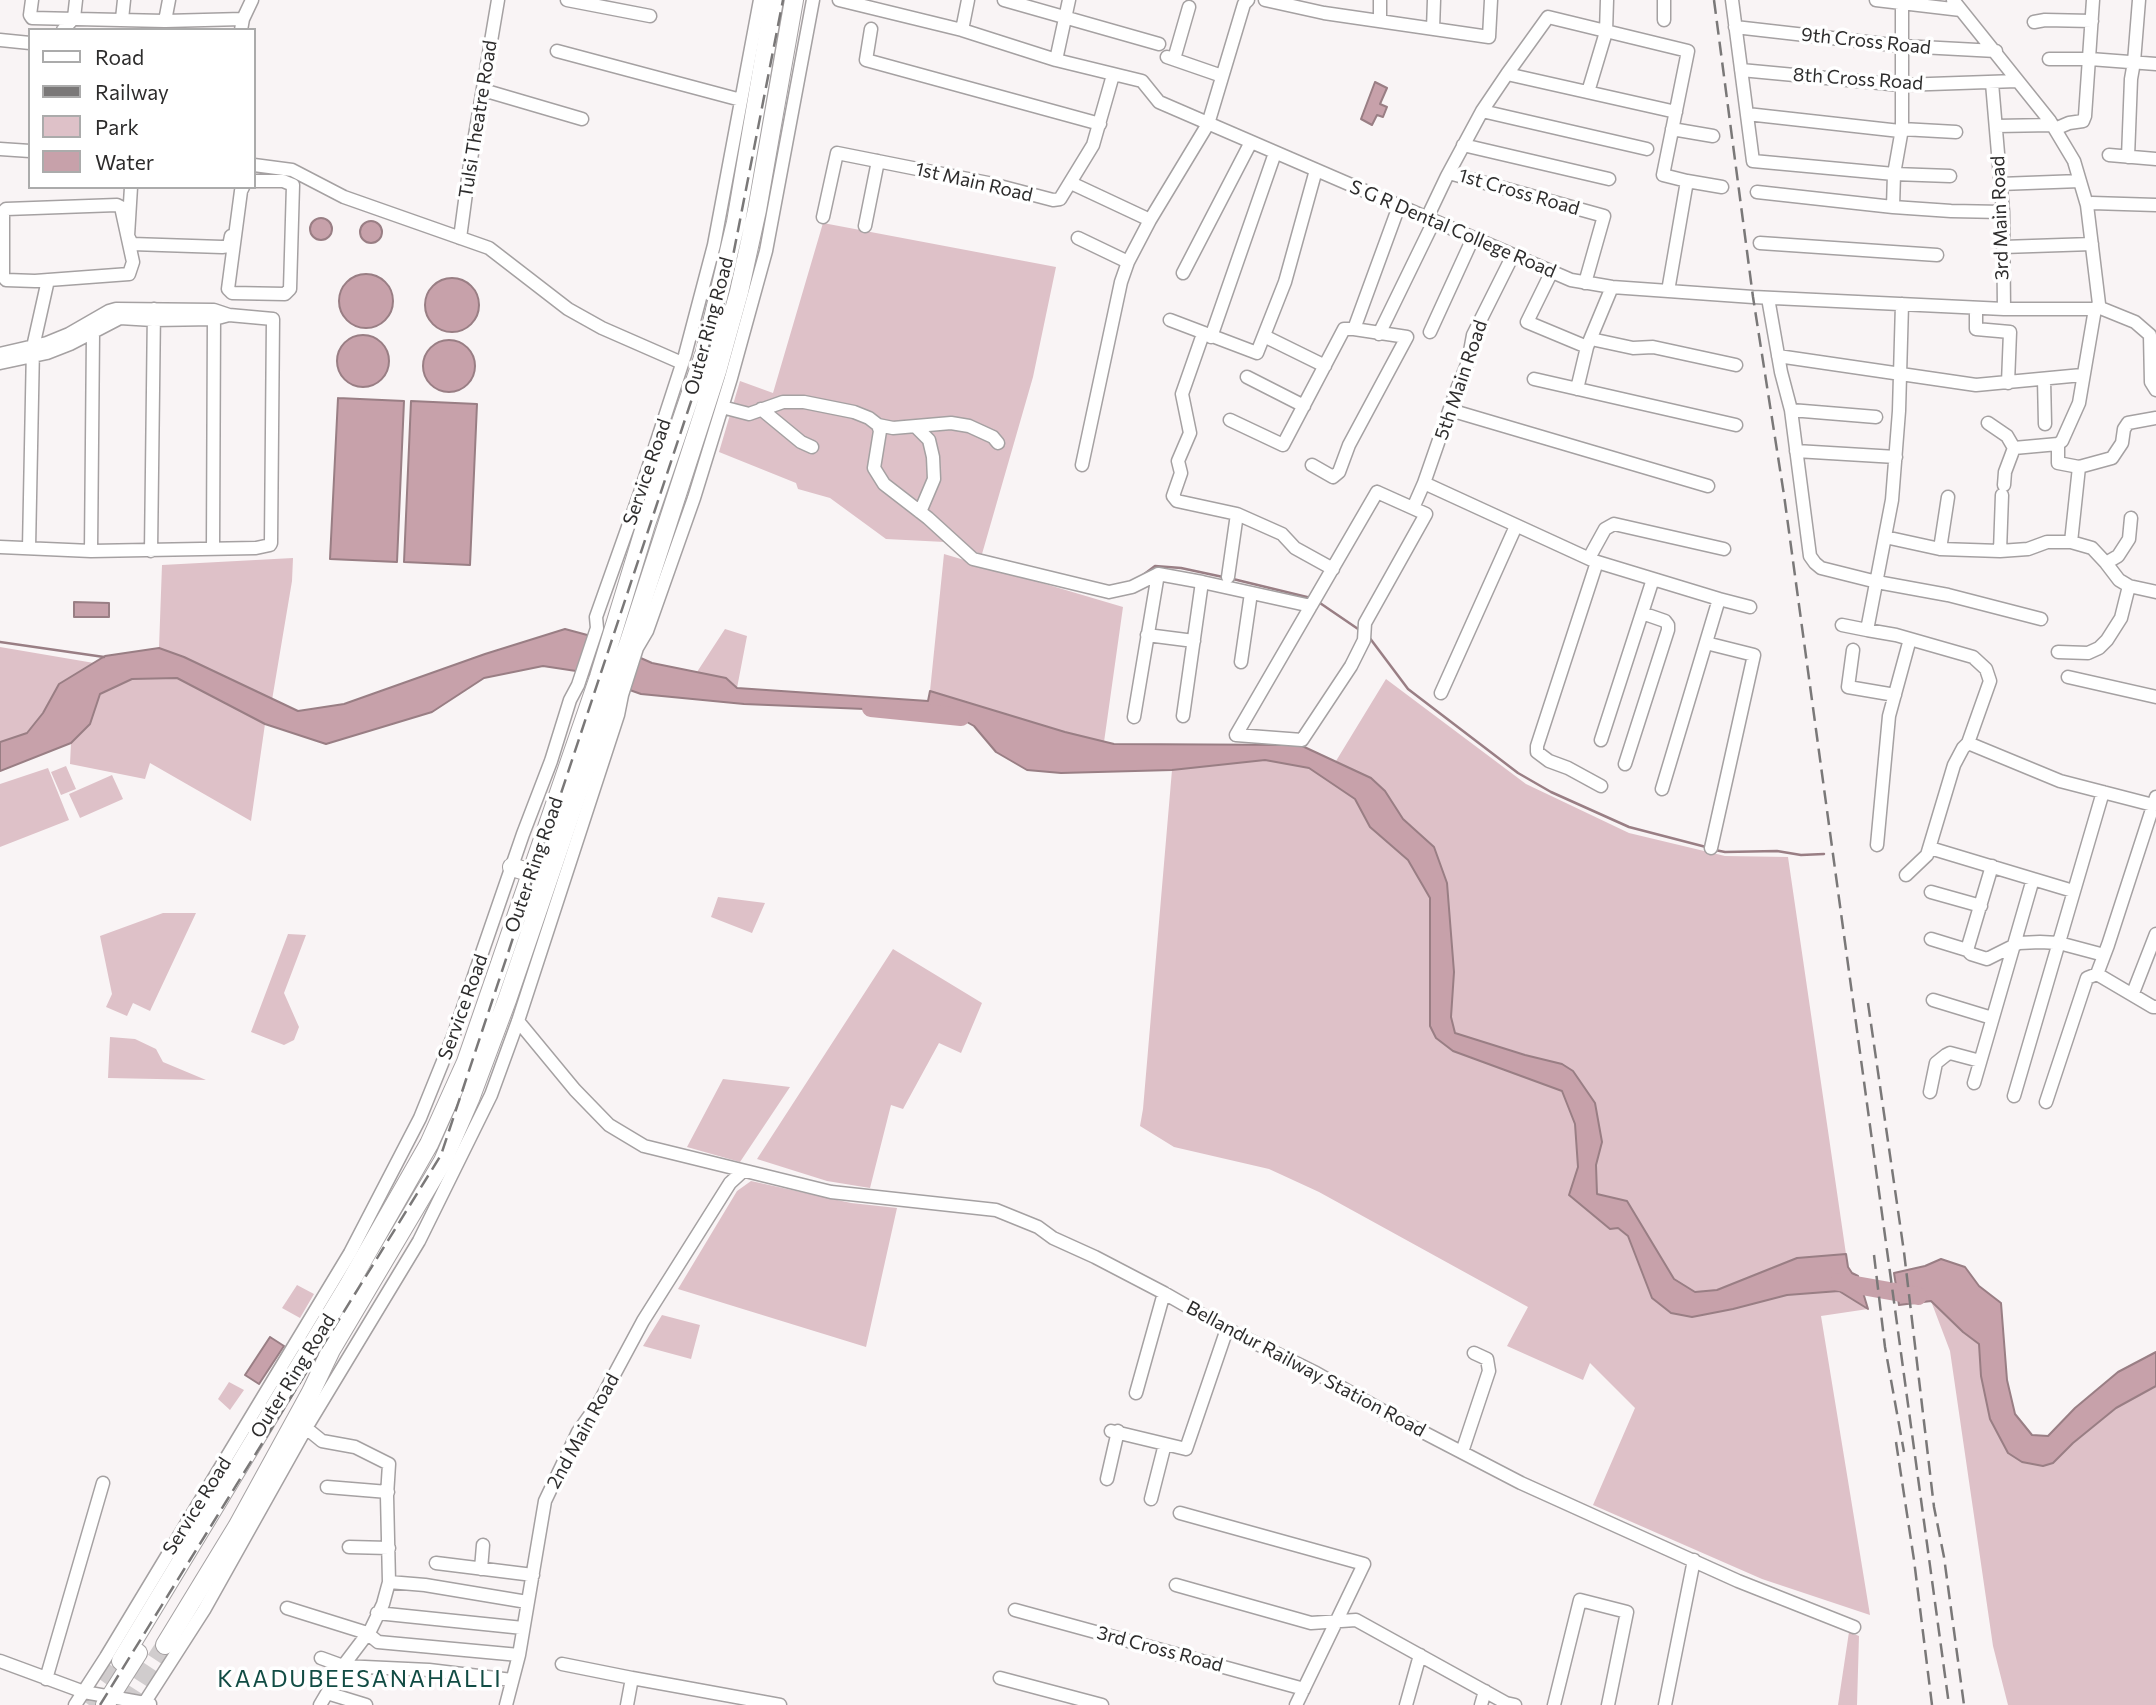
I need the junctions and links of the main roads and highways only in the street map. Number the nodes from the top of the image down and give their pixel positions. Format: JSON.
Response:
{"nodes":[{"id":1,"x":774,"y":0,"type":"edge"},
{"id":2,"x":794,"y":0,"type":"edge"},
{"id":3,"x":602,"y":690,"type":"junction"},
{"id":4,"x":512,"y":867,"type":"road end"},
{"id":5,"x":531,"y":873,"type":"junction"},
{"id":6,"x":283,"y":1386,"type":"junction"},
{"id":7,"x":165,"y":1645,"type":"tunnel mouth"},
{"id":8,"x":121,"y":1661,"type":"tunnel mouth"},
{"id":9,"x":108,"y":1701,"type":"edge"}],
"edges":[{"from":1,"to":3,"type":"highway","name":"Outer Ring Road"},
{"from":2,"to":3,"type":"highway","name":"Outer Ring Road"},
{"from":3,"to":5,"type":"highway","name":"Outer Ring Road"},
{"from":3,"to":7,"type":"highway","name":"Outer Ring Road"},
{"from":4,"to":5,"type":"highway"},
{"from":5,"to":6,"type":"highway","name":"Outer Ring Road"},
{"from":6,"to":8,"type":"highway","name":"Outer Ring Road"},
{"from":6,"to":9,"type":"highway"}]}
